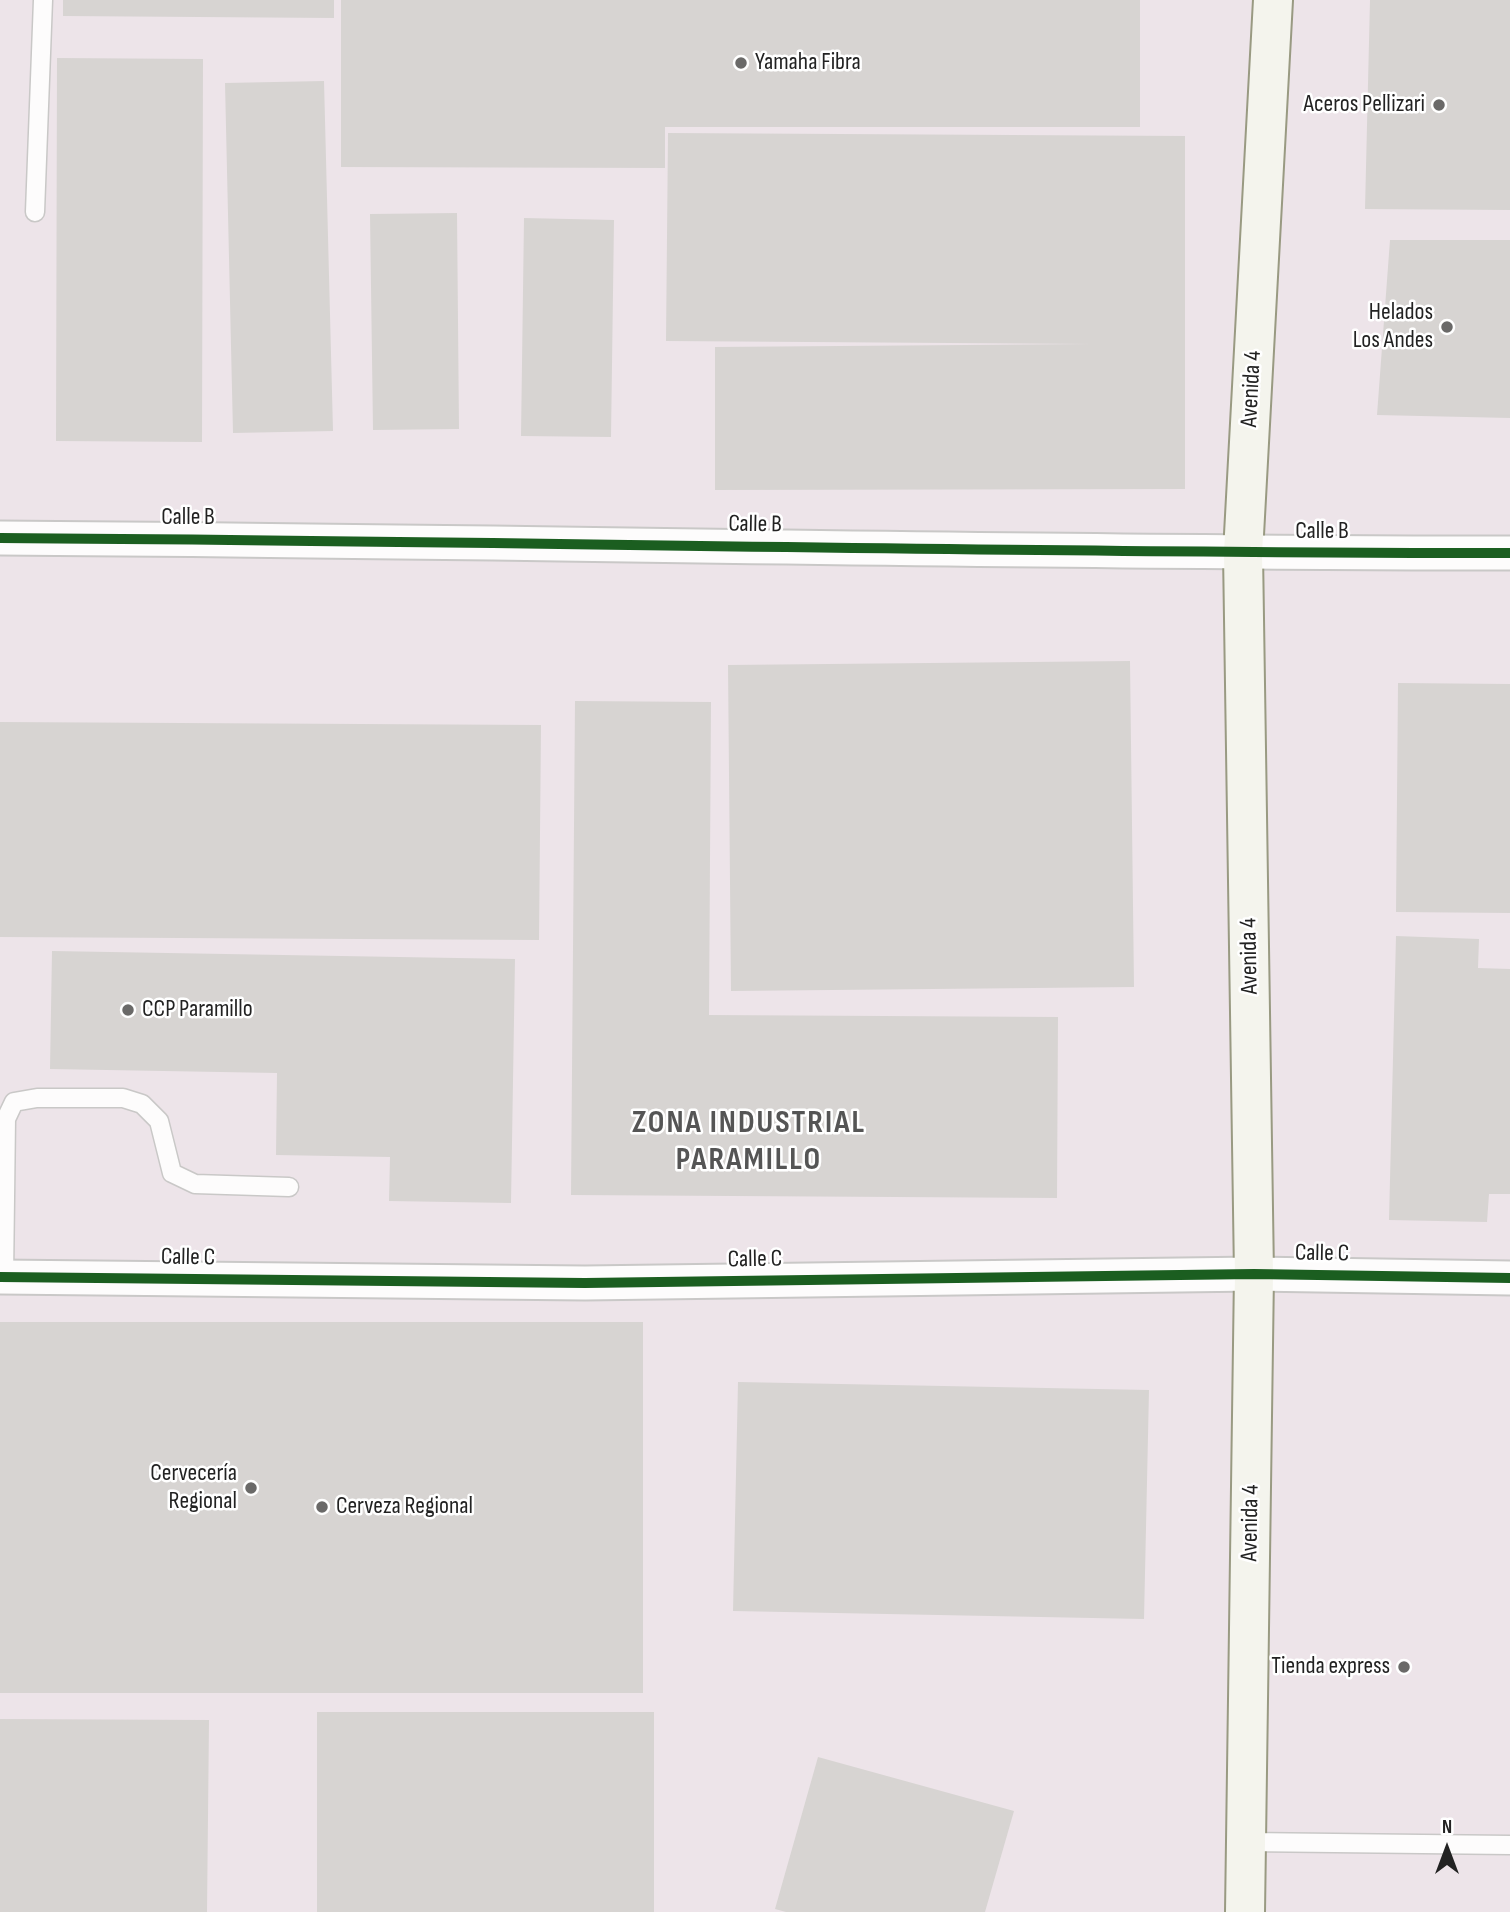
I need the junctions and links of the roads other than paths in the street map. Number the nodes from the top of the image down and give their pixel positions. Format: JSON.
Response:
{"nodes":[{"id":1,"x":43,"y":0,"type":"edge"},
{"id":2,"x":1273,"y":0,"type":"edge"},
{"id":3,"x":35,"y":212,"type":"dead end"},
{"id":4,"x":0,"y":538,"type":"edge"},
{"id":5,"x":1243,"y":553,"type":"junction"},
{"id":6,"x":1510,"y":553,"type":"edge"},
{"id":7,"x":289,"y":1187,"type":"dead end"},
{"id":8,"x":1254,"y":1274,"type":"junction"},
{"id":9,"x":2,"y":1277,"type":"edge"},
{"id":10,"x":1510,"y":1278,"type":"edge"},
{"id":11,"x":1246,"y":1842,"type":"junction"},
{"id":12,"x":1510,"y":1845,"type":"edge"},
{"id":13,"x":1245,"y":1912,"type":"edge"}],
"edges":[{"from":1,"to":3,"type":"lane"},
{"from":2,"to":5,"type":"main road","name":"Avenida 4"},
{"from":4,"to":5,"type":"street","name":"Calle B"},
{"from":5,"to":6,"type":"street","name":"Calle B"},
{"from":5,"to":8,"type":"main road","name":"Avenida 4"},
{"from":7,"to":9,"type":"lane"},
{"from":8,"to":9,"type":"street","name":"Calle C"},
{"from":8,"to":10,"type":"street","name":"Calle C"},
{"from":8,"to":11,"type":"main road","name":"Avenida 4"},
{"from":11,"to":12,"type":"lane"},
{"from":11,"to":13,"type":"main road","name":"Avenida 4"}]}
